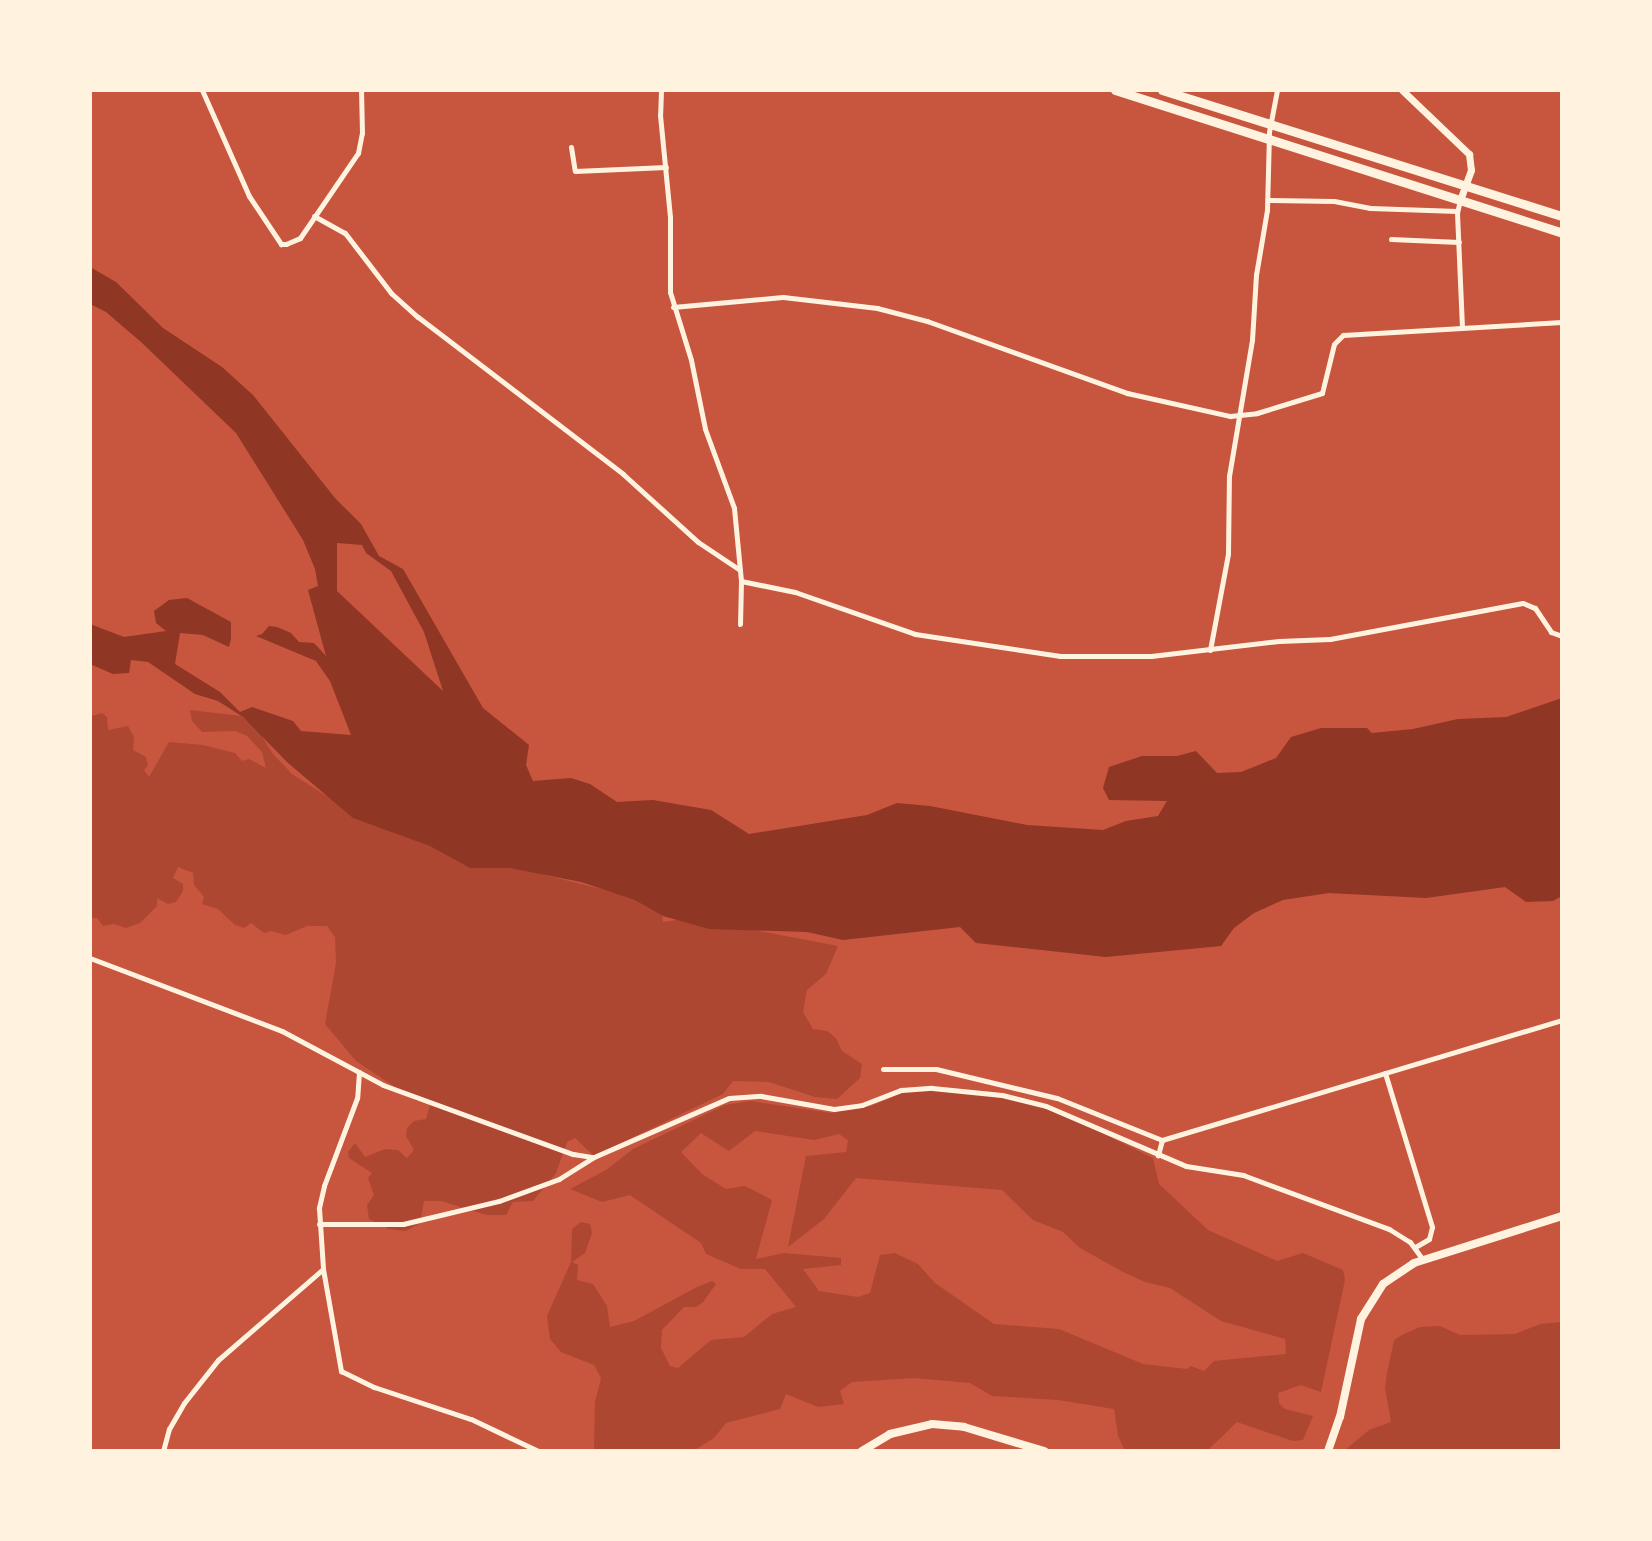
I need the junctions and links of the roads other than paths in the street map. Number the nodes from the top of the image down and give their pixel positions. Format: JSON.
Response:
{"nodes":[{"id":1,"x":202,"y":90,"type":"edge"},
{"id":2,"x":361,"y":90,"type":"edge"},
{"id":3,"x":661,"y":90,"type":"edge"},
{"id":4,"x":1115,"y":90,"type":"edge"},
{"id":5,"x":1162,"y":90,"type":"edge"},
{"id":6,"x":1277,"y":90,"type":"edge"},
{"id":7,"x":1402,"y":90,"type":"edge"},
{"id":8,"x":1270,"y":124,"type":"junction"},
{"id":9,"x":1268,"y":139,"type":"junction"},
{"id":10,"x":571,"y":147,"type":"dead end"},
{"id":11,"x":666,"y":166,"type":"junction"},
{"id":12,"x":1466,"y":185,"type":"junction"},
{"id":13,"x":1268,"y":200,"type":"junction"},
{"id":14,"x":1460,"y":200,"type":"junction"},
{"id":15,"x":1457,"y":211,"type":"junction"},
{"id":16,"x":314,"y":216,"type":"junction"},
{"id":17,"x":1562,"y":216,"type":"edge"},
{"id":18,"x":1562,"y":233,"type":"edge"},
{"id":19,"x":1391,"y":239,"type":"dead end"},
{"id":20,"x":1459,"y":242,"type":"junction"},
{"id":21,"x":673,"y":307,"type":"junction"},
{"id":22,"x":1562,"y":322,"type":"edge"},
{"id":23,"x":1462,"y":328,"type":"junction"},
{"id":24,"x":1239,"y":416,"type":"junction"},
{"id":25,"x":740,"y":570,"type":"junction"},
{"id":26,"x":741,"y":581,"type":"junction"},
{"id":27,"x":740,"y":624,"type":"dead end"},
{"id":28,"x":1562,"y":636,"type":"edge"},
{"id":29,"x":1210,"y":650,"type":"junction"},
{"id":30,"x":90,"y":958,"type":"edge"},
{"id":31,"x":1562,"y":1020,"type":"edge"},
{"id":32,"x":883,"y":1069,"type":"dead end"},
{"id":33,"x":359,"y":1072,"type":"junction"},
{"id":34,"x":1385,"y":1073,"type":"junction"},
{"id":35,"x":1162,"y":1140,"type":"junction"},
{"id":36,"x":1158,"y":1156,"type":"junction"},
{"id":37,"x":594,"y":1157,"type":"junction"},
{"id":38,"x":1562,"y":1216,"type":"edge"},
{"id":39,"x":319,"y":1224,"type":"junction"},
{"id":40,"x":1415,"y":1247,"type":"junction"},
{"id":41,"x":1423,"y":1260,"type":"junction"},
{"id":42,"x":323,"y":1269,"type":"junction"},
{"id":43,"x":163,"y":1451,"type":"edge"},
{"id":44,"x":538,"y":1451,"type":"edge"},
{"id":45,"x":862,"y":1451,"type":"edge"},
{"id":46,"x":1044,"y":1451,"type":"edge"},
{"id":47,"x":1328,"y":1451,"type":"edge"}],
"edges":[{"from":1,"to":16,"type":"street"},
{"from":2,"to":16,"type":"street"},
{"from":3,"to":11,"type":"street"},
{"from":4,"to":9,"type":"highway"},
{"from":5,"to":8,"type":"highway"},
{"from":6,"to":8,"type":"street"},
{"from":7,"to":12,"type":"street"},
{"from":8,"to":9,"type":"street"},
{"from":8,"to":12,"type":"highway"},
{"from":9,"to":13,"type":"street"},
{"from":9,"to":14,"type":"highway"},
{"from":10,"to":11,"type":"street"},
{"from":11,"to":21,"type":"street"},
{"from":12,"to":14,"type":"street"},
{"from":12,"to":17,"type":"highway"},
{"from":13,"to":15,"type":"street"},
{"from":13,"to":24,"type":"street"},
{"from":14,"to":15,"type":"street"},
{"from":14,"to":18,"type":"highway"},
{"from":15,"to":20,"type":"street"},
{"from":16,"to":25,"type":"street"},
{"from":19,"to":20,"type":"street"},
{"from":20,"to":23,"type":"street"},
{"from":21,"to":24,"type":"street"},
{"from":21,"to":25,"type":"street"},
{"from":22,"to":23,"type":"street"},
{"from":23,"to":24,"type":"street"},
{"from":24,"to":29,"type":"street"},
{"from":25,"to":26,"type":"street"},
{"from":26,"to":27,"type":"street"},
{"from":26,"to":29,"type":"street"},
{"from":28,"to":29,"type":"street"},
{"from":30,"to":33,"type":"street"},
{"from":31,"to":34,"type":"street"},
{"from":32,"to":35,"type":"street"},
{"from":33,"to":37,"type":"street"},
{"from":33,"to":39,"type":"street"},
{"from":34,"to":35,"type":"street"},
{"from":34,"to":40,"type":"street"},
{"from":35,"to":36,"type":"street"},
{"from":36,"to":37,"type":"street"},
{"from":36,"to":40,"type":"street"},
{"from":37,"to":39,"type":"street"},
{"from":38,"to":41,"type":"main road"},
{"from":39,"to":42,"type":"street"},
{"from":40,"to":41,"type":"street"},
{"from":41,"to":47,"type":"main road"},
{"from":42,"to":43,"type":"street"},
{"from":42,"to":44,"type":"street"},
{"from":45,"to":46,"type":"main road"}]}
